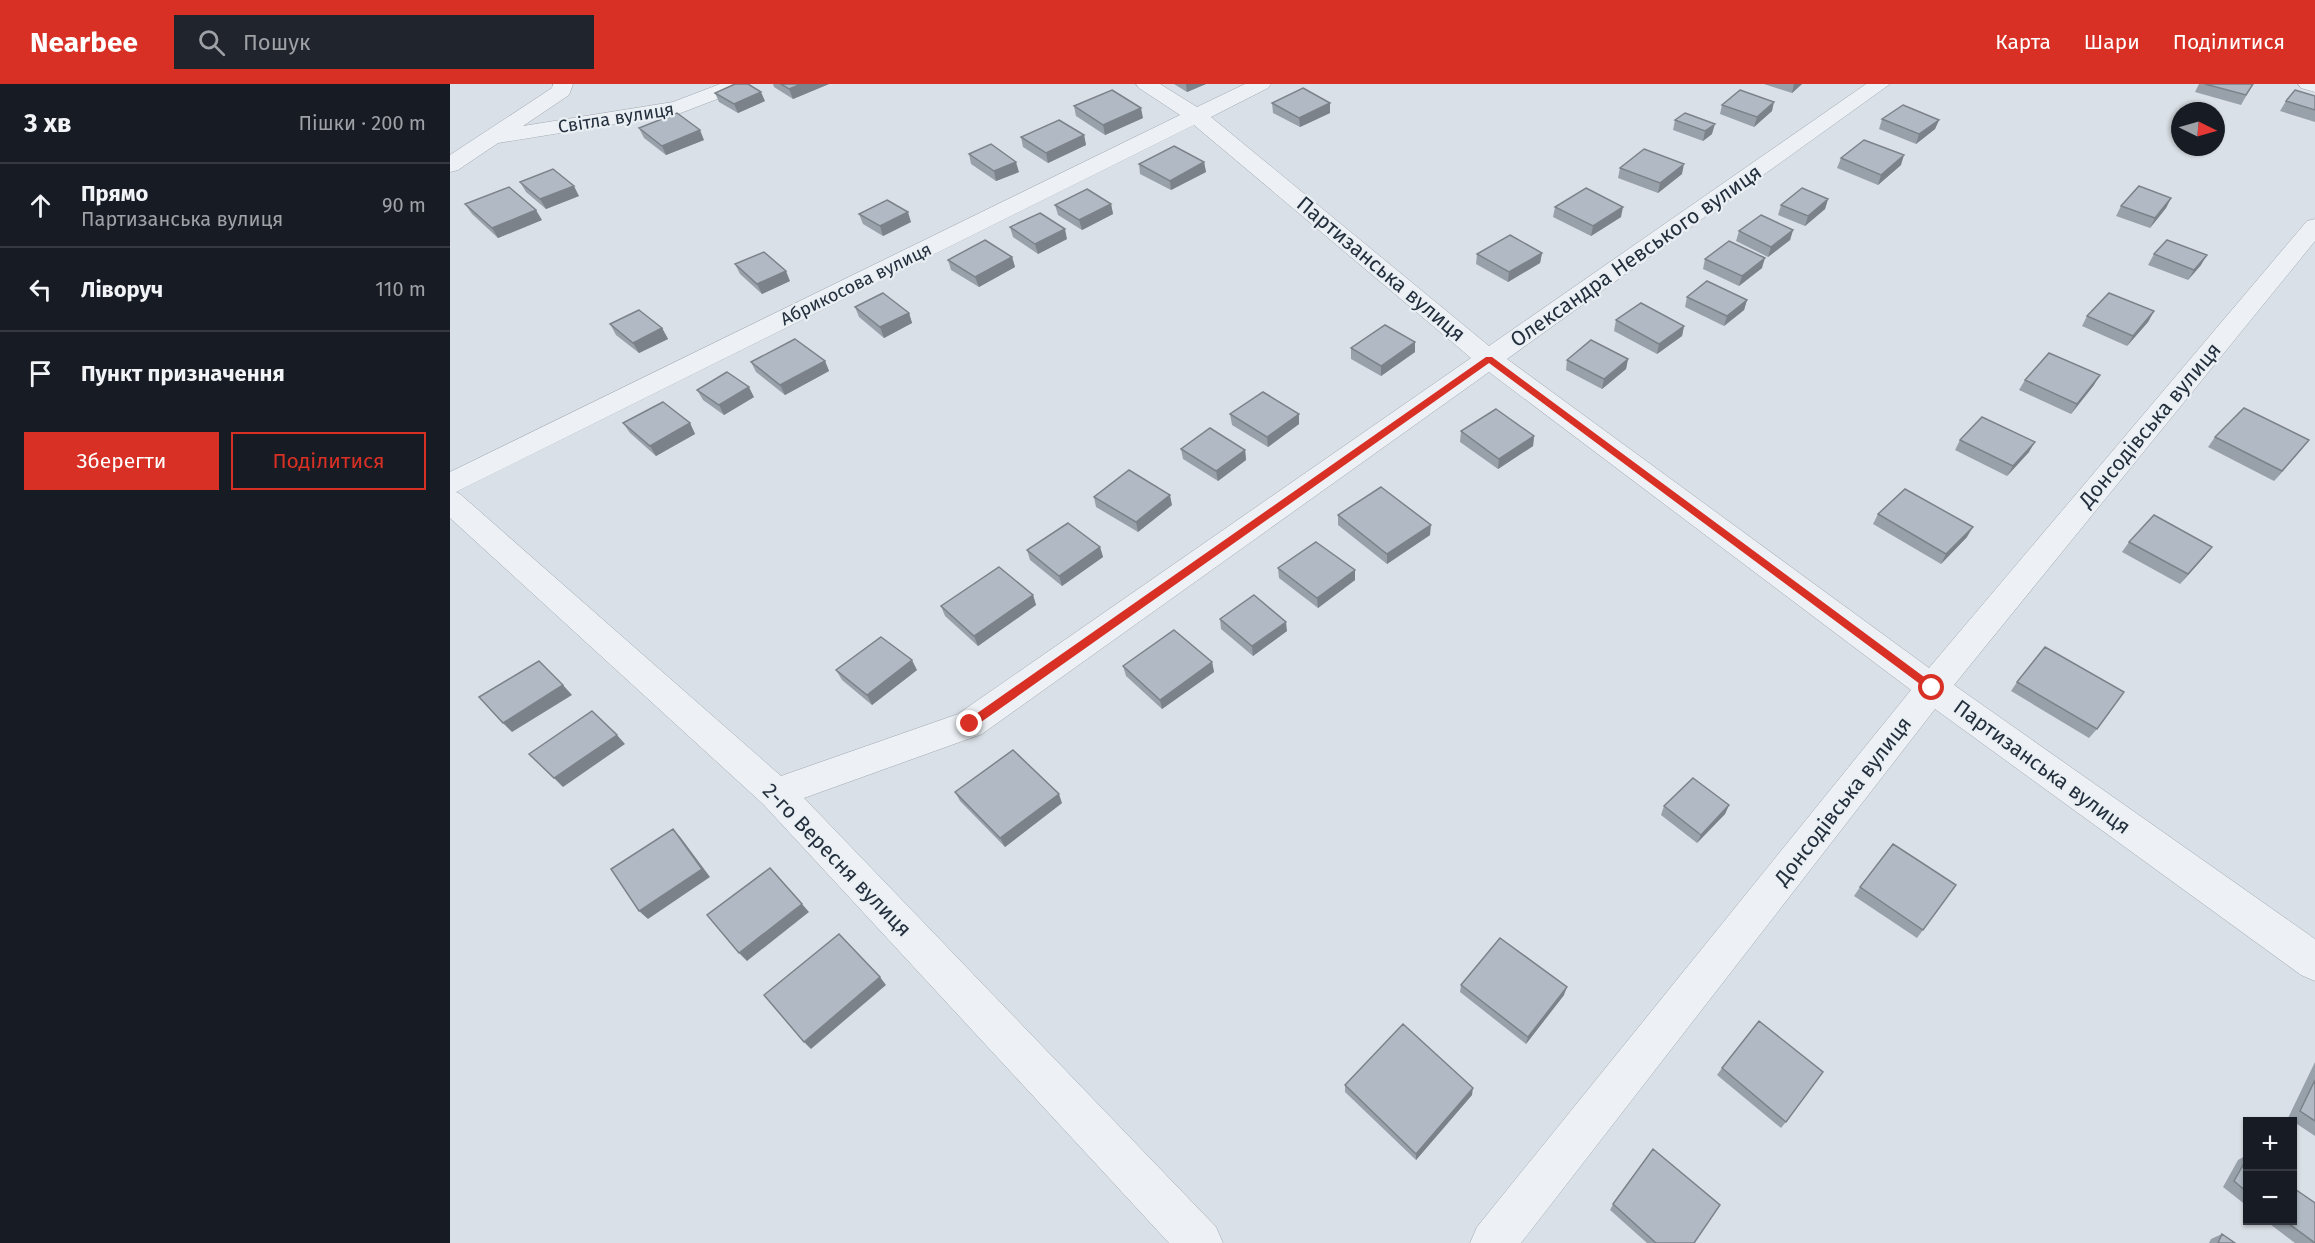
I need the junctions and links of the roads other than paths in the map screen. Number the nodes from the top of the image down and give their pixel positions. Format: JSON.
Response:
{"nodes":[{"id":1,"x":563,"y":84,"type":"edge"},
{"id":2,"x":739,"y":84,"type":"edge"},
{"id":3,"x":1146,"y":84,"type":"edge"},
{"id":4,"x":1261,"y":84,"type":"edge"},
{"id":5,"x":1880,"y":84,"type":"edge"},
{"id":6,"x":2308,"y":84,"type":"edge"},
{"id":7,"x":2315,"y":86,"type":"edge"},
{"id":8,"x":1196,"y":116,"type":"junction"},
{"id":9,"x":489,"y":138,"type":"junction"},
{"id":10,"x":450,"y":165,"type":"edge"},
{"id":11,"x":2315,"y":226,"type":"edge"},
{"id":12,"x":1489,"y":359,"type":"junction"},
{"id":13,"x":450,"y":484,"type":"edge"},
{"id":14,"x":450,"y":501,"type":"edge"},
{"id":15,"x":1932,"y":688,"type":"junction"},
{"id":16,"x":776,"y":793,"type":"junction"},
{"id":17,"x":2315,"y":962,"type":"edge"},
{"id":18,"x":1200,"y":1243,"type":"edge"},
{"id":19,"x":1493,"y":1243,"type":"edge"}],
"edges":[{"from":1,"to":9,"type":"street"},
{"from":2,"to":9,"type":"street","name":"Світла вулиця"},
{"from":3,"to":8,"type":"street","name":"Партизанська вулиця"},
{"from":4,"to":8,"type":"street","name":"Абрикосова вулиця"},
{"from":5,"to":12,"type":"street","name":"Олександра Невського вулиця"},
{"from":6,"to":7,"type":"street"},
{"from":8,"to":12,"type":"street","name":"Партизанська вулиця"},
{"from":8,"to":13,"type":"street","name":"Абрикосова вулиця"},
{"from":9,"to":10,"type":"street"},
{"from":11,"to":15,"type":"street","name":"Донсодівська вулиця"},
{"from":12,"to":15,"type":"street","name":"Партизанська вулиця"},
{"from":12,"to":16,"type":"street","name":"Олександра Невського вулиця"},
{"from":14,"to":16,"type":"street","name":"2-го Вересня вулиця"},
{"from":15,"to":17,"type":"street","name":"Партизанська вулиця"},
{"from":15,"to":19,"type":"street","name":"Донсодівська вулиця"},
{"from":16,"to":18,"type":"street","name":"2-го Вересня вулиця"}]}
